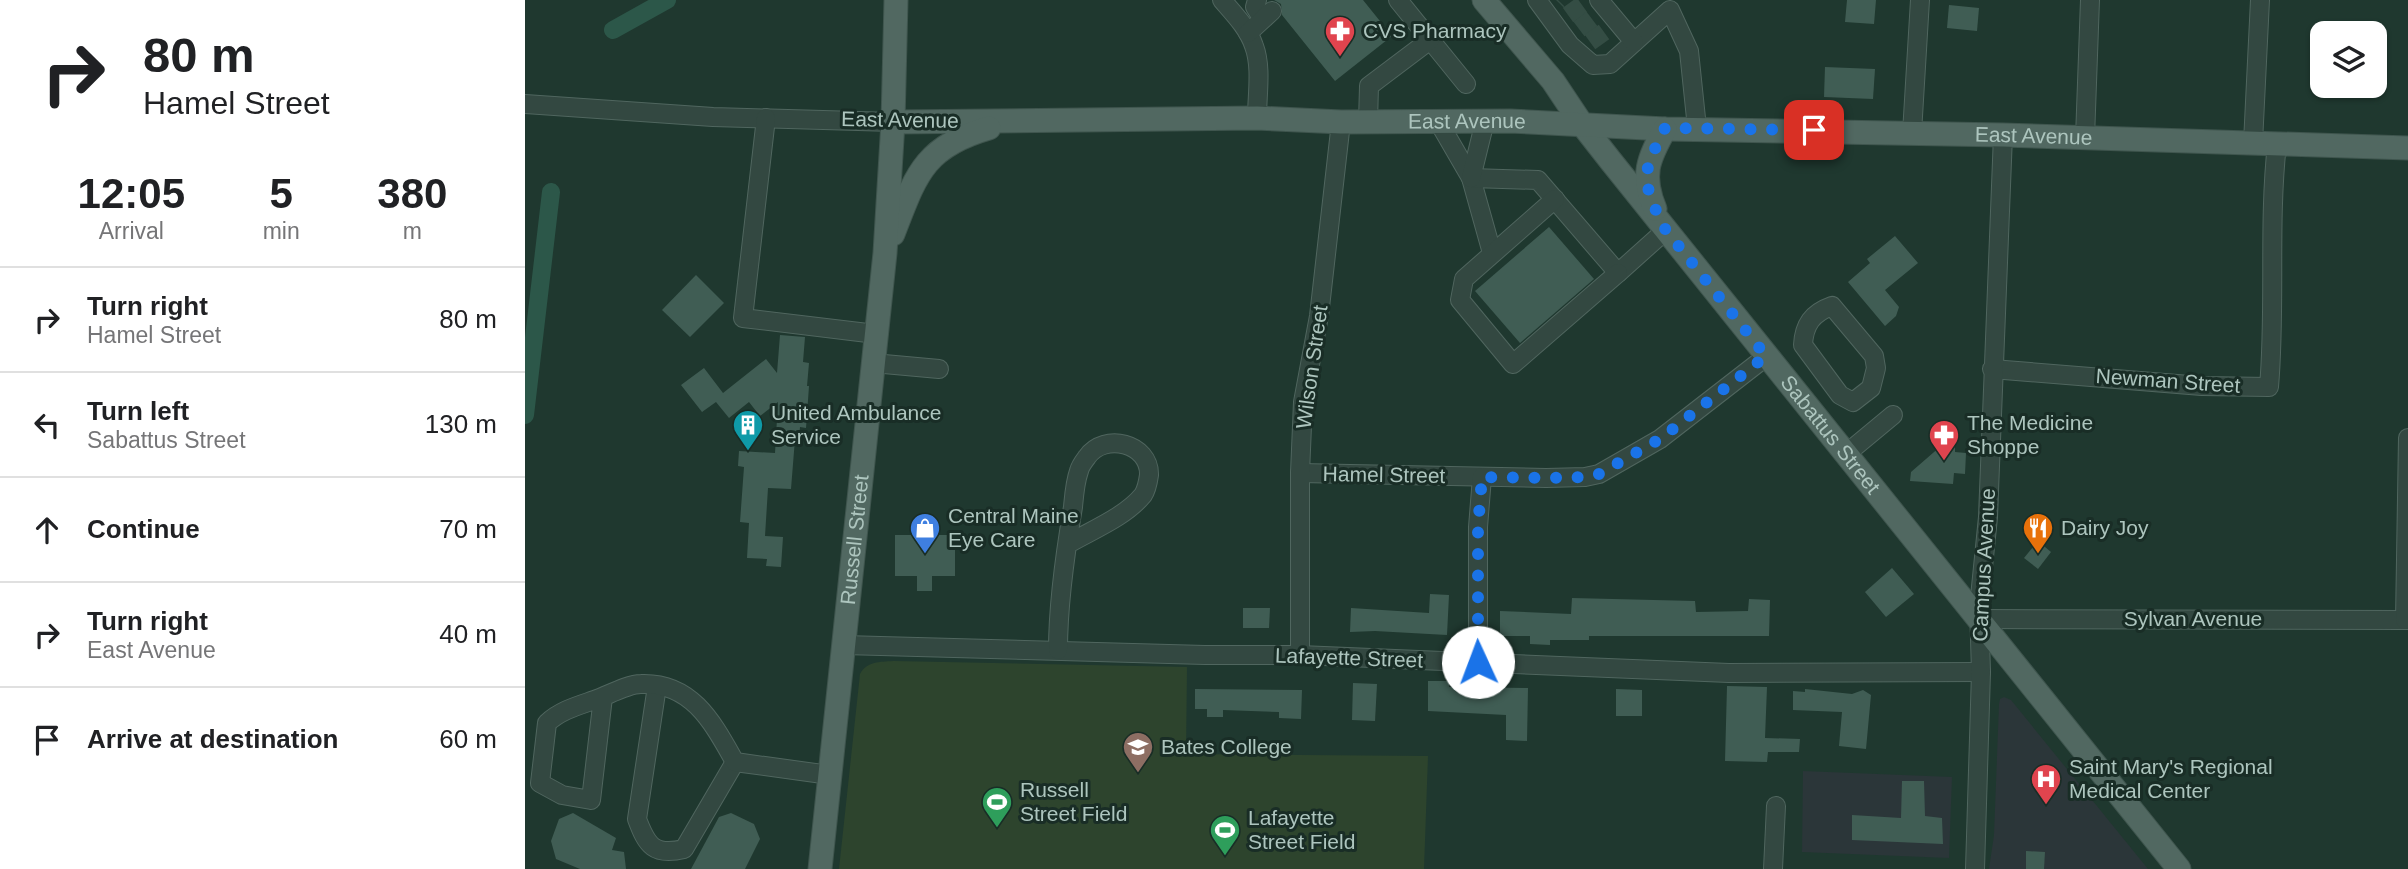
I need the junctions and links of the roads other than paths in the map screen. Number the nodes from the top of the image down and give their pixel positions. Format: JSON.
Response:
{"nodes":[{"id":1,"x":896,"y":0,"type":"edge"},
{"id":2,"x":1222,"y":0,"type":"edge"},
{"id":3,"x":1257,"y":0,"type":"edge"},
{"id":4,"x":1398,"y":0,"type":"edge"},
{"id":5,"x":1484,"y":0,"type":"edge"},
{"id":6,"x":1920,"y":0,"type":"edge"},
{"id":7,"x":2090,"y":0,"type":"edge"},
{"id":8,"x":2260,"y":0,"type":"edge"},
{"id":9,"x":1671,"y":5,"type":"edge"},
{"id":10,"x":1579,"y":19,"type":"edge"},
{"id":11,"x":1248,"y":33,"type":"junction"},
{"id":12,"x":1430,"y":40,"type":"junction"},
{"id":13,"x":1633,"y":42,"type":"junction"},
{"id":14,"x":1466,"y":84,"type":"dead end"},
{"id":15,"x":525,"y":104,"type":"edge"},
{"id":16,"x":766,"y":118,"type":"junction"},
{"id":17,"x":1257,"y":118,"type":"junction"},
{"id":18,"x":1015,"y":121,"type":"junction"},
{"id":19,"x":1438,"y":121,"type":"junction"},
{"id":20,"x":1485,"y":121,"type":"junction"},
{"id":21,"x":893,"y":122,"type":"junction"},
{"id":22,"x":1341,"y":122,"type":"junction"},
{"id":23,"x":1368,"y":122,"type":"junction"},
{"id":24,"x":1581,"y":124,"type":"junction"},
{"id":25,"x":1665,"y":128,"type":"junction"},
{"id":26,"x":1697,"y":128,"type":"junction"},
{"id":27,"x":1912,"y":133,"type":"junction"},
{"id":28,"x":2003,"y":135,"type":"junction"},
{"id":29,"x":2084,"y":138,"type":"junction"},
{"id":30,"x":2253,"y":144,"type":"junction"},
{"id":31,"x":2277,"y":144,"type":"junction"},
{"id":32,"x":2408,"y":148,"type":"edge"},
{"id":33,"x":1471,"y":177,"type":"junction"},
{"id":34,"x":1555,"y":199,"type":"junction"},
{"id":35,"x":1664,"y":227,"type":"junction"},
{"id":36,"x":885,"y":253,"type":"junction"},
{"id":37,"x":1492,"y":253,"type":"junction"},
{"id":38,"x":1618,"y":273,"type":"junction"},
{"id":39,"x":876,"y":334,"type":"junction"},
{"id":40,"x":1766,"y":356,"type":"junction"},
{"id":41,"x":873,"y":363,"type":"junction"},
{"id":42,"x":939,"y":369,"type":"dead end"},
{"id":43,"x":1992,"y":369,"type":"junction"},
{"id":44,"x":1846,"y":398,"type":"junction"},
{"id":45,"x":1814,"y":415,"type":"junction"},
{"id":46,"x":1893,"y":415,"type":"dead end"},
{"id":47,"x":2408,"y":438,"type":"edge"},
{"id":48,"x":1846,"y":454,"type":"junction"},
{"id":49,"x":1300,"y":473,"type":"junction"},
{"id":50,"x":1482,"y":477,"type":"junction"},
{"id":51,"x":1067,"y":544,"type":"junction"},
{"id":52,"x":1979,"y":619,"type":"junction"},
{"id":53,"x":2407,"y":620,"type":"edge"},
{"id":54,"x":843,"y":645,"type":"junction"},
{"id":55,"x":1058,"y":650,"type":"junction"},
{"id":56,"x":1300,"y":655,"type":"junction"},
{"id":57,"x":1478,"y":662,"type":"junction"},
{"id":58,"x":1981,"y":672,"type":"junction"},
{"id":59,"x":657,"y":686,"type":"junction"},
{"id":60,"x":603,"y":697,"type":"junction"},
{"id":61,"x":735,"y":762,"type":"junction"},
{"id":62,"x":830,"y":775,"type":"junction"},
{"id":63,"x":1776,"y":806,"type":"dead end"},
{"id":64,"x":820,"y":869,"type":"edge"},
{"id":65,"x":1773,"y":869,"type":"edge"},
{"id":66,"x":1975,"y":869,"type":"edge"},
{"id":67,"x":2179,"y":869,"type":"edge"}],
"edges":[{"from":1,"to":21,"type":"main road","name":"Russell Street"},
{"from":2,"to":11,"type":"street"},
{"from":3,"to":11,"type":"street"},
{"from":4,"to":12,"type":"street"},
{"from":5,"to":24,"type":"main road","name":"Sabattus Street"},
{"from":6,"to":27,"type":"street"},
{"from":7,"to":29,"type":"street"},
{"from":8,"to":30,"type":"street"},
{"from":9,"to":13,"type":"street"},
{"from":9,"to":26,"type":"street"},
{"from":10,"to":13,"type":"street"},
{"from":10,"to":13,"type":"street"},
{"from":11,"to":17,"type":"street"},
{"from":12,"to":14,"type":"street"},
{"from":12,"to":23,"type":"street"},
{"from":15,"to":16,"type":"street","name":"East Avenue"},
{"from":16,"to":21,"type":"street","name":"East Avenue"},
{"from":16,"to":39,"type":"street"},
{"from":17,"to":18,"type":"main road","name":"East Avenue"},
{"from":17,"to":22,"type":"main road","name":"East Avenue"},
{"from":18,"to":21,"type":"main road","name":"East Avenue"},
{"from":18,"to":36,"type":"main road"},
{"from":19,"to":20,"type":"main road","name":"East Avenue"},
{"from":19,"to":23,"type":"main road","name":"East Avenue"},
{"from":19,"to":33,"type":"street"},
{"from":20,"to":24,"type":"main road","name":"East Avenue"},
{"from":20,"to":33,"type":"street"},
{"from":21,"to":36,"type":"main road","name":"Russell Street"},
{"from":22,"to":23,"type":"main road","name":"East Avenue"},
{"from":22,"to":49,"type":"street","name":"Wilson Street"},
{"from":24,"to":25,"type":"main road","name":"East Avenue"},
{"from":24,"to":35,"type":"main road","name":"Sabattus Street"},
{"from":25,"to":26,"type":"main road","name":"East Avenue"},
{"from":25,"to":35,"type":"main road"},
{"from":26,"to":27,"type":"main road","name":"East Avenue"},
{"from":27,"to":28,"type":"main road","name":"East Avenue"},
{"from":28,"to":29,"type":"main road","name":"East Avenue"},
{"from":28,"to":43,"type":"street","name":"Campus Avenue"},
{"from":29,"to":30,"type":"main road","name":"East Avenue"},
{"from":30,"to":31,"type":"main road","name":"East Avenue"},
{"from":31,"to":32,"type":"main road","name":"East Avenue"},
{"from":31,"to":43,"type":"street","name":"Newman Street"},
{"from":33,"to":34,"type":"street"},
{"from":33,"to":37,"type":"street"},
{"from":34,"to":37,"type":"street"},
{"from":34,"to":38,"type":"street"},
{"from":35,"to":38,"type":"street"},
{"from":35,"to":40,"type":"main road","name":"Sabattus Street"},
{"from":36,"to":39,"type":"main road","name":"Russell Street"},
{"from":37,"to":38,"type":"street"},
{"from":39,"to":41,"type":"main road","name":"Russell Street"},
{"from":40,"to":45,"type":"main road","name":"Sabattus Street"},
{"from":40,"to":50,"type":"street","name":"Hamel Street"},
{"from":41,"to":42,"type":"street"},
{"from":41,"to":54,"type":"main road","name":"Russell Street"},
{"from":43,"to":52,"type":"street","name":"Campus Avenue"},
{"from":44,"to":44,"type":"street"},
{"from":44,"to":45,"type":"street"},
{"from":45,"to":48,"type":"main road","name":"Sabattus Street"},
{"from":46,"to":48,"type":"street"},
{"from":47,"to":53,"type":"street"},
{"from":48,"to":52,"type":"main road","name":"Sabattus Street"},
{"from":49,"to":50,"type":"street","name":"Hamel Street"},
{"from":49,"to":56,"type":"street","name":"Wilson Street"},
{"from":50,"to":57,"type":"street"},
{"from":51,"to":51,"type":"street"},
{"from":51,"to":55,"type":"street"},
{"from":52,"to":53,"type":"street","name":"Sylvan Avenue"},
{"from":52,"to":58,"type":"street","name":"Campus Avenue"},
{"from":52,"to":67,"type":"main road","name":"Sabattus Street"},
{"from":54,"to":55,"type":"street","name":"Lafayette Street"},
{"from":54,"to":62,"type":"main road","name":"Russell Street"},
{"from":55,"to":56,"type":"street","name":"Lafayette Street"},
{"from":56,"to":57,"type":"street","name":"Lafayette Street"},
{"from":57,"to":58,"type":"street","name":"Lafayette Street"},
{"from":58,"to":66,"type":"street","name":"Campus Avenue"},
{"from":59,"to":60,"type":"street"},
{"from":59,"to":61,"type":"street"},
{"from":59,"to":61,"type":"street"},
{"from":60,"to":60,"type":"street"},
{"from":61,"to":62,"type":"street"},
{"from":62,"to":64,"type":"main road","name":"Russell Street"},
{"from":63,"to":65,"type":"street"}]}
